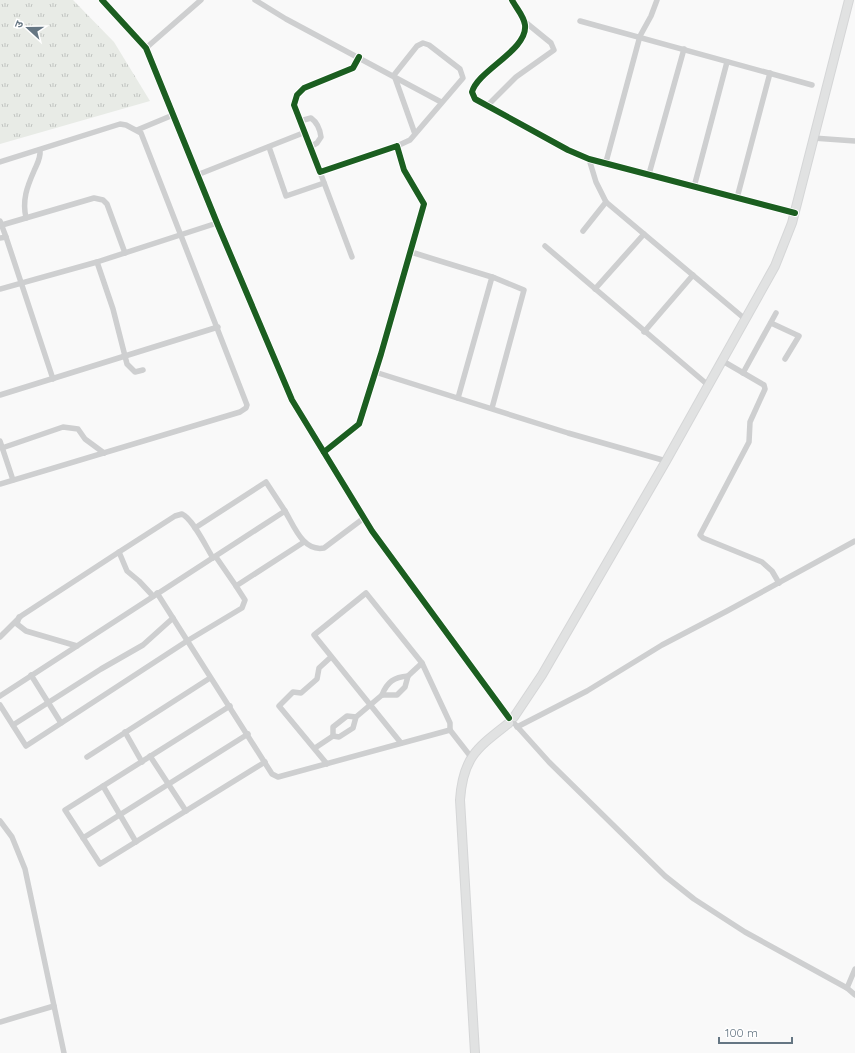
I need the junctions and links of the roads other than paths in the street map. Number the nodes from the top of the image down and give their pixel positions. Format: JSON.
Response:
{"nodes":[{"id":1,"x":102,"y":0,"type":"edge"},
{"id":2,"x":201,"y":0,"type":"edge"},
{"id":3,"x":255,"y":0,"type":"edge"},
{"id":4,"x":512,"y":0,"type":"edge"},
{"id":5,"x":657,"y":0,"type":"edge"},
{"id":6,"x":849,"y":0,"type":"edge"},
{"id":7,"x":580,"y":20,"type":"dead end"},
{"id":8,"x":523,"y":21,"type":"junction"},
{"id":9,"x":640,"y":36,"type":"junction"},
{"id":10,"x":146,"y":48,"type":"junction"},
{"id":11,"x":684,"y":49,"type":"junction"},
{"id":12,"x":360,"y":57,"type":"junction"},
{"id":13,"x":727,"y":62,"type":"junction"},
{"id":14,"x":770,"y":73,"type":"junction"},
{"id":15,"x":394,"y":75,"type":"junction"},
{"id":16,"x":812,"y":85,"type":"dead end"},
{"id":17,"x":441,"y":102,"type":"junction"},
{"id":18,"x":487,"y":106,"type":"junction"},
{"id":19,"x":173,"y":115,"type":"junction"},
{"id":20,"x":300,"y":121,"type":"junction"},
{"id":21,"x":137,"y":130,"type":"junction"},
{"id":22,"x":304,"y":132,"type":"junction"},
{"id":23,"x":415,"y":134,"type":"junction"},
{"id":24,"x":813,"y":138,"type":"junction"},
{"id":25,"x":855,"y":141,"type":"edge"},
{"id":26,"x":397,"y":146,"type":"junction"},
{"id":27,"x":269,"y":147,"type":"junction"},
{"id":28,"x":310,"y":147,"type":"junction"},
{"id":29,"x":40,"y":150,"type":"junction"},
{"id":30,"x":589,"y":159,"type":"junction"},
{"id":31,"x":0,"y":162,"type":"edge"},
{"id":32,"x":606,"y":162,"type":"junction"},
{"id":33,"x":320,"y":172,"type":"junction"},
{"id":34,"x":649,"y":174,"type":"junction"},
{"id":35,"x":197,"y":175,"type":"junction"},
{"id":36,"x":324,"y":183,"type":"junction"},
{"id":37,"x":694,"y":186,"type":"junction"},
{"id":38,"x":737,"y":198,"type":"junction"},
{"id":39,"x":606,"y":202,"type":"junction"},
{"id":40,"x":795,"y":213,"type":"junction"},
{"id":41,"x":26,"y":218,"type":"junction"},
{"id":42,"x":1,"y":223,"type":"edge"},
{"id":43,"x":216,"y":223,"type":"junction"},
{"id":44,"x":583,"y":231,"type":"dead end"},
{"id":45,"x":181,"y":234,"type":"junction"},
{"id":46,"x":644,"y":234,"type":"junction"},
{"id":47,"x":3,"y":238,"type":"edge"},
{"id":48,"x":545,"y":246,"type":"dead end"},
{"id":49,"x":412,"y":252,"type":"junction"},
{"id":50,"x":124,"y":253,"type":"junction"},
{"id":51,"x":352,"y":257,"type":"dead end"},
{"id":52,"x":97,"y":262,"type":"junction"},
{"id":53,"x":693,"y":275,"type":"junction"},
{"id":54,"x":492,"y":277,"type":"junction"},
{"id":55,"x":22,"y":284,"type":"junction"},
{"id":56,"x":0,"y":289,"type":"edge"},
{"id":57,"x":595,"y":289,"type":"junction"},
{"id":58,"x":776,"y":313,"type":"dead end"},
{"id":59,"x":745,"y":319,"type":"junction"},
{"id":60,"x":771,"y":323,"type":"junction"},
{"id":61,"x":218,"y":326,"type":"junction"},
{"id":62,"x":644,"y":332,"type":"junction"},
{"id":63,"x":125,"y":356,"type":"junction"},
{"id":64,"x":786,"y":359,"type":"dead end"},
{"id":65,"x":722,"y":360,"type":"junction"},
{"id":66,"x":143,"y":370,"type":"dead end"},
{"id":67,"x":375,"y":372,"type":"junction"},
{"id":68,"x":743,"y":373,"type":"junction"},
{"id":69,"x":52,"y":379,"type":"junction"},
{"id":70,"x":708,"y":385,"type":"junction"},
{"id":71,"x":0,"y":395,"type":"edge"},
{"id":72,"x":458,"y":398,"type":"junction"},
{"id":73,"x":492,"y":408,"type":"junction"},
{"id":74,"x":0,"y":441,"type":"edge"},
{"id":75,"x":2,"y":448,"type":"junction"},
{"id":76,"x":324,"y":452,"type":"junction"},
{"id":77,"x":104,"y":453,"type":"junction"},
{"id":78,"x":666,"y":461,"type":"junction"},
{"id":79,"x":13,"y":480,"type":"junction"},
{"id":80,"x":0,"y":484,"type":"edge"},
{"id":81,"x":285,"y":511,"type":"junction"},
{"id":82,"x":364,"y":518,"type":"junction"},
{"id":83,"x":195,"y":528,"type":"junction"},
{"id":84,"x":855,"y":541,"type":"edge"},
{"id":85,"x":304,"y":542,"type":"junction"},
{"id":86,"x":119,"y":552,"type":"junction"},
{"id":87,"x":214,"y":557,"type":"junction"},
{"id":88,"x":779,"y":583,"type":"junction"},
{"id":89,"x":236,"y":586,"type":"junction"},
{"id":90,"x":155,"y":595,"type":"junction"},
{"id":91,"x":20,"y":616,"type":"junction"},
{"id":92,"x":173,"y":618,"type":"junction"},
{"id":93,"x":0,"y":637,"type":"edge"},
{"id":94,"x":187,"y":641,"type":"junction"},
{"id":95,"x":77,"y":646,"type":"junction"},
{"id":96,"x":331,"y":657,"type":"junction"},
{"id":97,"x":422,"y":663,"type":"junction"},
{"id":98,"x":31,"y":676,"type":"junction"},
{"id":99,"x":408,"y":676,"type":"junction"},
{"id":100,"x":210,"y":678,"type":"junction"},
{"id":101,"x":382,"y":695,"type":"junction"},
{"id":102,"x":0,"y":696,"type":"edge"},
{"id":103,"x":48,"y":702,"type":"junction"},
{"id":104,"x":0,"y":705,"type":"edge"},
{"id":105,"x":230,"y":706,"type":"junction"},
{"id":106,"x":371,"y":706,"type":"junction"},
{"id":107,"x":356,"y":717,"type":"junction"},
{"id":108,"x":61,"y":722,"type":"junction"},
{"id":109,"x":513,"y":722,"type":"junction"},
{"id":110,"x":13,"y":726,"type":"junction"},
{"id":111,"x":450,"y":730,"type":"junction"},
{"id":112,"x":125,"y":732,"type":"junction"},
{"id":113,"x":248,"y":734,"type":"junction"},
{"id":114,"x":332,"y":736,"type":"junction"},
{"id":115,"x":401,"y":743,"type":"junction"},
{"id":116,"x":315,"y":748,"type":"junction"},
{"id":117,"x":150,"y":756,"type":"junction"},
{"id":118,"x":87,"y":757,"type":"dead end"},
{"id":119,"x":471,"y":757,"type":"junction"},
{"id":120,"x":142,"y":762,"type":"junction"},
{"id":121,"x":265,"y":762,"type":"junction"},
{"id":122,"x":327,"y":764,"type":"junction"},
{"id":123,"x":169,"y":784,"type":"junction"},
{"id":124,"x":103,"y":786,"type":"junction"},
{"id":125,"x":186,"y":811,"type":"junction"},
{"id":126,"x":119,"y":815,"type":"junction"},
{"id":127,"x":0,"y":821,"type":"edge"},
{"id":128,"x":83,"y":838,"type":"junction"},
{"id":129,"x":136,"y":842,"type":"junction"},
{"id":130,"x":855,"y":969,"type":"edge"},
{"id":131,"x":847,"y":988,"type":"junction"},
{"id":132,"x":855,"y":995,"type":"edge"},
{"id":133,"x":54,"y":1006,"type":"junction"},
{"id":134,"x":0,"y":1022,"type":"edge"},
{"id":135,"x":64,"y":1053,"type":"edge"},
{"id":136,"x":475,"y":1053,"type":"edge"}],
"edges":[{"from":1,"to":10,"type":"street"},
{"from":2,"to":10,"type":"street"},
{"from":3,"to":12,"type":"street"},
{"from":4,"to":8,"type":"street"},
{"from":5,"to":9,"type":"street"},
{"from":6,"to":24,"type":"main road"},
{"from":7,"to":9,"type":"street"},
{"from":8,"to":18,"type":"street"},
{"from":8,"to":18,"type":"street"},
{"from":9,"to":11,"type":"street"},
{"from":9,"to":32,"type":"street"},
{"from":10,"to":19,"type":"street"},
{"from":11,"to":13,"type":"street"},
{"from":11,"to":34,"type":"street"},
{"from":12,"to":15,"type":"street"},
{"from":12,"to":20,"type":"street"},
{"from":13,"to":14,"type":"street"},
{"from":13,"to":37,"type":"street"},
{"from":14,"to":16,"type":"street"},
{"from":14,"to":38,"type":"street"},
{"from":15,"to":17,"type":"street"},
{"from":15,"to":17,"type":"street"},
{"from":15,"to":23,"type":"street"},
{"from":17,"to":23,"type":"street"},
{"from":18,"to":30,"type":"street"},
{"from":19,"to":21,"type":"street"},
{"from":19,"to":35,"type":"street"},
{"from":20,"to":22,"type":"street"},
{"from":20,"to":28,"type":"street"},
{"from":21,"to":29,"type":"street"},
{"from":21,"to":45,"type":"street"},
{"from":22,"to":27,"type":"street"},
{"from":22,"to":28,"type":"street"},
{"from":23,"to":26,"type":"street"},
{"from":24,"to":25,"type":"street"},
{"from":24,"to":40,"type":"main road"},
{"from":26,"to":33,"type":"street"},
{"from":26,"to":49,"type":"street"},
{"from":27,"to":35,"type":"street"},
{"from":27,"to":36,"type":"street"},
{"from":28,"to":33,"type":"street"},
{"from":29,"to":31,"type":"street"},
{"from":29,"to":41,"type":"street"},
{"from":30,"to":32,"type":"street"},
{"from":30,"to":39,"type":"street"},
{"from":32,"to":34,"type":"street"},
{"from":33,"to":36,"type":"street"},
{"from":34,"to":37,"type":"street"},
{"from":35,"to":43,"type":"street"},
{"from":36,"to":51,"type":"street"},
{"from":37,"to":38,"type":"street"},
{"from":38,"to":40,"type":"street"},
{"from":39,"to":44,"type":"street"},
{"from":39,"to":46,"type":"street"},
{"from":40,"to":59,"type":"main road"},
{"from":41,"to":42,"type":"street"},
{"from":41,"to":50,"type":"street"},
{"from":42,"to":47,"type":"street"},
{"from":43,"to":45,"type":"street"},
{"from":43,"to":76,"type":"street"},
{"from":45,"to":50,"type":"street"},
{"from":45,"to":61,"type":"street"},
{"from":46,"to":53,"type":"street"},
{"from":46,"to":57,"type":"street"},
{"from":47,"to":55,"type":"street"},
{"from":48,"to":57,"type":"street"},
{"from":49,"to":54,"type":"street"},
{"from":49,"to":67,"type":"street"},
{"from":50,"to":52,"type":"street"},
{"from":52,"to":55,"type":"street"},
{"from":52,"to":63,"type":"street"},
{"from":53,"to":59,"type":"street"},
{"from":53,"to":62,"type":"street"},
{"from":54,"to":72,"type":"street"},
{"from":54,"to":73,"type":"street"},
{"from":55,"to":56,"type":"street"},
{"from":55,"to":69,"type":"street"},
{"from":57,"to":62,"type":"street"},
{"from":58,"to":60,"type":"street"},
{"from":59,"to":65,"type":"main road"},
{"from":60,"to":64,"type":"street"},
{"from":60,"to":68,"type":"street"},
{"from":61,"to":63,"type":"street"},
{"from":61,"to":77,"type":"street"},
{"from":62,"to":70,"type":"street"},
{"from":63,"to":66,"type":"street"},
{"from":63,"to":69,"type":"street"},
{"from":65,"to":68,"type":"street"},
{"from":65,"to":70,"type":"main road"},
{"from":67,"to":72,"type":"street"},
{"from":67,"to":76,"type":"street"},
{"from":68,"to":88,"type":"street"},
{"from":69,"to":71,"type":"street"},
{"from":70,"to":78,"type":"main road"},
{"from":72,"to":73,"type":"street"},
{"from":73,"to":78,"type":"street"},
{"from":74,"to":75,"type":"street"},
{"from":75,"to":77,"type":"street"},
{"from":75,"to":79,"type":"street"},
{"from":76,"to":82,"type":"street"},
{"from":77,"to":79,"type":"street"},
{"from":78,"to":109,"type":"main road"},
{"from":79,"to":80,"type":"street"},
{"from":81,"to":83,"type":"street"},
{"from":81,"to":85,"type":"street"},
{"from":81,"to":87,"type":"street"},
{"from":82,"to":85,"type":"street"},
{"from":82,"to":109,"type":"street"},
{"from":83,"to":86,"type":"street"},
{"from":83,"to":87,"type":"street"},
{"from":84,"to":88,"type":"street"},
{"from":85,"to":89,"type":"street"},
{"from":86,"to":90,"type":"street"},
{"from":86,"to":91,"type":"street"},
{"from":87,"to":89,"type":"street"},
{"from":87,"to":90,"type":"street"},
{"from":88,"to":109,"type":"street"},
{"from":89,"to":94,"type":"street"},
{"from":90,"to":92,"type":"street"},
{"from":90,"to":95,"type":"street"},
{"from":91,"to":93,"type":"street"},
{"from":91,"to":95,"type":"street"},
{"from":92,"to":94,"type":"street"},
{"from":92,"to":103,"type":"street"},
{"from":94,"to":100,"type":"street"},
{"from":94,"to":108,"type":"street"},
{"from":95,"to":98,"type":"street"},
{"from":96,"to":97,"type":"street"},
{"from":96,"to":106,"type":"street"},
{"from":96,"to":116,"type":"street"},
{"from":97,"to":99,"type":"street"},
{"from":97,"to":111,"type":"street"},
{"from":98,"to":102,"type":"street"},
{"from":98,"to":103,"type":"street"},
{"from":99,"to":101,"type":"street"},
{"from":99,"to":101,"type":"street"},
{"from":100,"to":105,"type":"street"},
{"from":100,"to":112,"type":"street"},
{"from":101,"to":106,"type":"street"},
{"from":103,"to":108,"type":"street"},
{"from":103,"to":110,"type":"street"},
{"from":104,"to":110,"type":"street"},
{"from":105,"to":113,"type":"street"},
{"from":105,"to":117,"type":"street"},
{"from":106,"to":107,"type":"street"},
{"from":106,"to":115,"type":"street"},
{"from":107,"to":114,"type":"street"},
{"from":107,"to":114,"type":"street"},
{"from":108,"to":110,"type":"street"},
{"from":109,"to":119,"type":"main road"},
{"from":109,"to":131,"type":"street"},
{"from":111,"to":115,"type":"street"},
{"from":111,"to":119,"type":"street"},
{"from":112,"to":118,"type":"street"},
{"from":112,"to":120,"type":"street"},
{"from":113,"to":121,"type":"street"},
{"from":113,"to":123,"type":"street"},
{"from":114,"to":116,"type":"street"},
{"from":115,"to":122,"type":"street"},
{"from":116,"to":122,"type":"street"},
{"from":117,"to":120,"type":"street"},
{"from":117,"to":123,"type":"street"},
{"from":119,"to":136,"type":"main road"},
{"from":120,"to":124,"type":"street"},
{"from":121,"to":122,"type":"street"},
{"from":121,"to":125,"type":"street"},
{"from":123,"to":125,"type":"street"},
{"from":123,"to":126,"type":"street"},
{"from":124,"to":126,"type":"street"},
{"from":124,"to":128,"type":"street"},
{"from":125,"to":129,"type":"street"},
{"from":126,"to":128,"type":"street"},
{"from":126,"to":129,"type":"street"},
{"from":127,"to":133,"type":"street"},
{"from":128,"to":129,"type":"street"},
{"from":130,"to":131,"type":"street"},
{"from":131,"to":132,"type":"street"},
{"from":133,"to":134,"type":"street"},
{"from":133,"to":135,"type":"street"}]}
